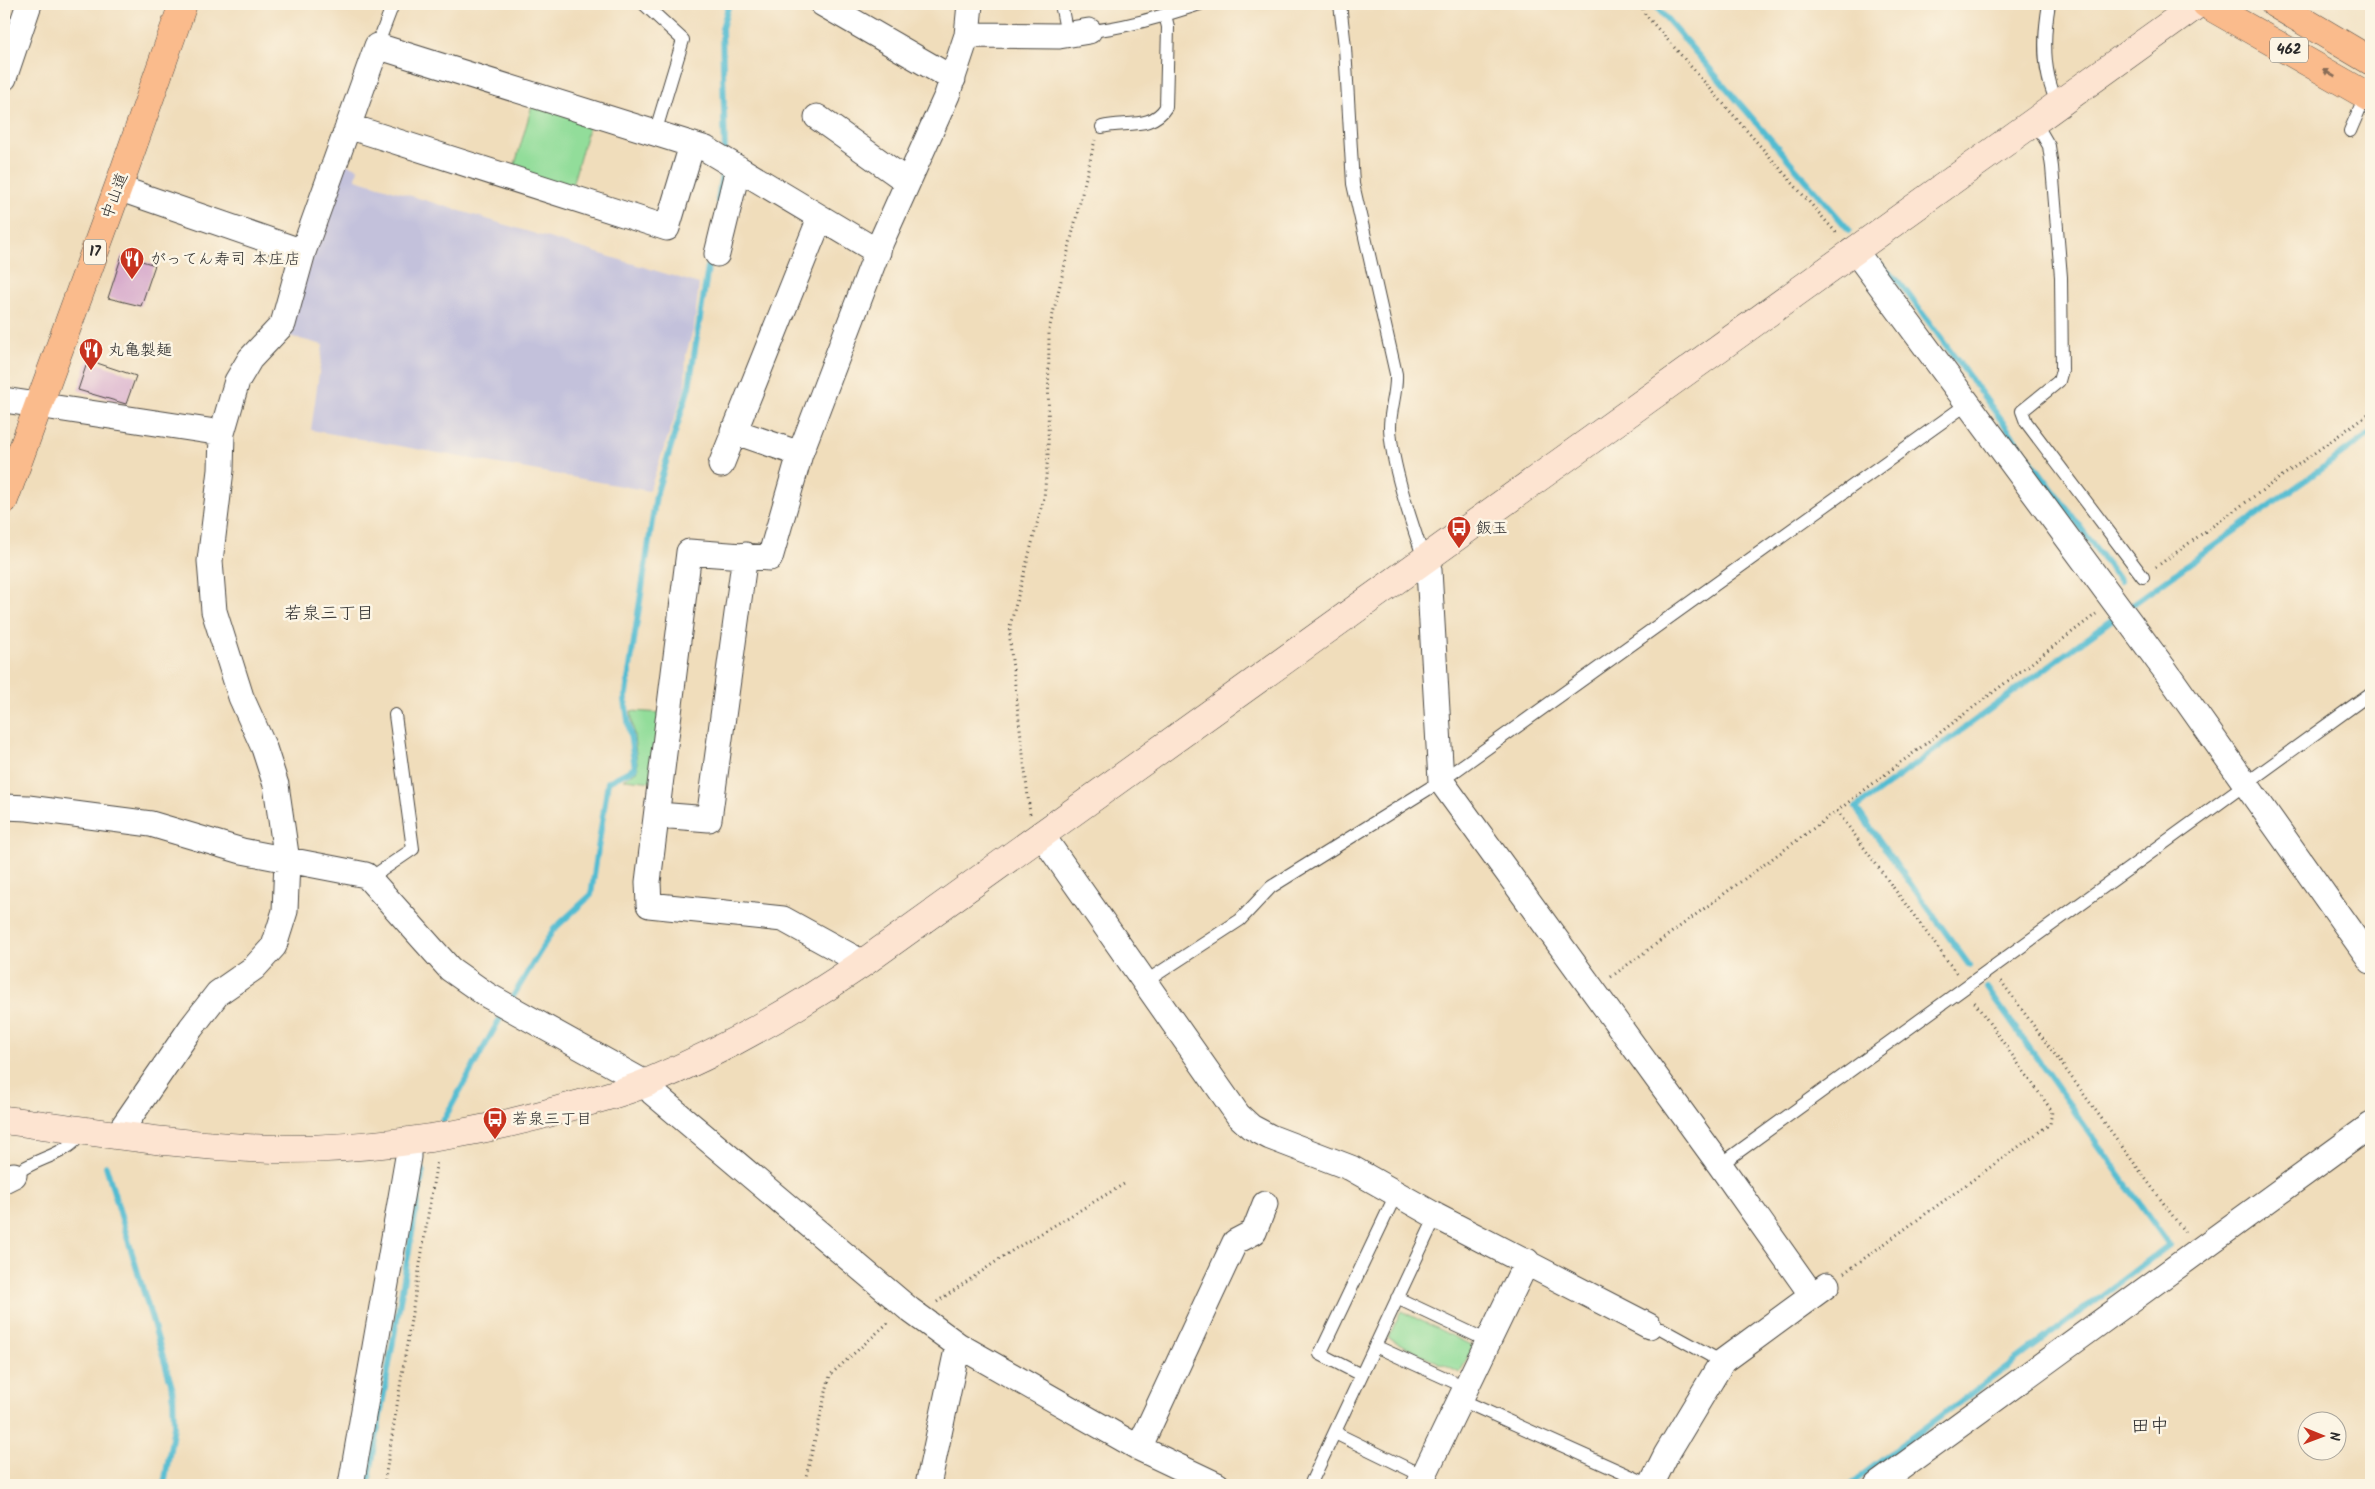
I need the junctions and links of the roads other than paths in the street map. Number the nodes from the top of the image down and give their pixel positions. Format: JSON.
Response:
{"nodes":[{"id":1,"x":29,"y":4,"type":"edge"},
{"id":2,"x":183,"y":4,"type":"edge"},
{"id":3,"x":393,"y":4,"type":"edge"},
{"id":4,"x":644,"y":4,"type":"edge"},
{"id":5,"x":823,"y":4,"type":"edge"},
{"id":6,"x":970,"y":4,"type":"edge"},
{"id":7,"x":1062,"y":4,"type":"edge"},
{"id":8,"x":1200,"y":4,"type":"edge"},
{"id":9,"x":1340,"y":4,"type":"edge"},
{"id":10,"x":2049,"y":4,"type":"edge"},
{"id":11,"x":2198,"y":4,"type":"edge"},
{"id":12,"x":2206,"y":4,"type":"edge"},
{"id":13,"x":2275,"y":4,"type":"edge"},
{"id":14,"x":1165,"y":15,"type":"junction"},
{"id":15,"x":1078,"y":33,"type":"junction"},
{"id":16,"x":967,"y":35,"type":"junction"},
{"id":17,"x":377,"y":46,"type":"junction"},
{"id":18,"x":2371,"y":61,"type":"edge"},
{"id":19,"x":4,"y":78,"type":"edge"},
{"id":20,"x":952,"y":79,"type":"junction"},
{"id":21,"x":2368,"y":96,"type":"edge"},
{"id":22,"x":2058,"y":104,"type":"junction"},
{"id":23,"x":817,"y":117,"type":"dead end"},
{"id":24,"x":2035,"y":122,"type":"junction"},
{"id":25,"x":348,"y":126,"type":"junction"},
{"id":26,"x":1102,"y":126,"type":"road end"},
{"id":27,"x":2350,"y":131,"type":"dead end"},
{"id":28,"x":655,"y":133,"type":"junction"},
{"id":29,"x":692,"y":145,"type":"junction"},
{"id":30,"x":727,"y":162,"type":"junction"},
{"id":31,"x":908,"y":182,"type":"junction"},
{"id":32,"x":118,"y":188,"type":"junction"},
{"id":33,"x":820,"y":218,"type":"junction"},
{"id":34,"x":1852,"y":251,"type":"junction"},
{"id":35,"x":303,"y":252,"type":"junction"},
{"id":36,"x":878,"y":252,"type":"junction"},
{"id":37,"x":717,"y":254,"type":"dead end"},
{"id":38,"x":4,"y":400,"type":"edge"},
{"id":39,"x":38,"y":404,"type":"junction"},
{"id":40,"x":1967,"y":404,"type":"junction"},
{"id":41,"x":733,"y":431,"type":"junction"},
{"id":42,"x":222,"y":433,"type":"junction"},
{"id":43,"x":800,"y":454,"type":"junction"},
{"id":44,"x":721,"y":465,"type":"dead end"},
{"id":45,"x":4,"y":500,"type":"edge"},
{"id":46,"x":744,"y":554,"type":"junction"},
{"id":47,"x":1424,"y":559,"type":"junction"},
{"id":48,"x":2143,"y":577,"type":"road end"},
{"id":49,"x":2371,"y":693,"type":"edge"},
{"id":50,"x":395,"y":715,"type":"dead end"},
{"id":51,"x":1441,"y":781,"type":"junction"},
{"id":52,"x":2246,"y":782,"type":"junction"},
{"id":53,"x":4,"y":807,"type":"edge"},
{"id":54,"x":658,"y":815,"type":"junction"},
{"id":55,"x":1041,"y":834,"type":"junction"},
{"id":56,"x":287,"y":861,"type":"junction"},
{"id":57,"x":369,"y":879,"type":"junction"},
{"id":58,"x":2371,"y":961,"type":"edge"},
{"id":59,"x":863,"y":963,"type":"junction"},
{"id":60,"x":1145,"y":982,"type":"junction"},
{"id":61,"x":645,"y":1084,"type":"junction"},
{"id":62,"x":4,"y":1120,"type":"edge"},
{"id":63,"x":2371,"y":1125,"type":"edge"},
{"id":64,"x":85,"y":1130,"type":"junction"},
{"id":65,"x":118,"y":1134,"type":"junction"},
{"id":66,"x":408,"y":1142,"type":"junction"},
{"id":67,"x":1720,"y":1165,"type":"junction"},
{"id":68,"x":9,"y":1178,"type":"edge"},
{"id":69,"x":1396,"y":1192,"type":"junction"},
{"id":70,"x":1266,"y":1204,"type":"dead end"},
{"id":71,"x":1436,"y":1216,"type":"junction"},
{"id":72,"x":1526,"y":1261,"type":"junction"},
{"id":73,"x":1397,"y":1298,"type":"junction"},
{"id":74,"x":1649,"y":1326,"type":"joint"},
{"id":75,"x":1488,"y":1341,"type":"junction"},
{"id":76,"x":958,"y":1345,"type":"junction"},
{"id":77,"x":1375,"y":1346,"type":"junction"},
{"id":78,"x":1722,"y":1362,"type":"junction"},
{"id":79,"x":1361,"y":1375,"type":"junction"},
{"id":80,"x":1462,"y":1393,"type":"junction"},
{"id":81,"x":1335,"y":1433,"type":"junction"},
{"id":82,"x":1139,"y":1448,"type":"junction"},
{"id":83,"x":1421,"y":1481,"type":"edge"},
{"id":84,"x":351,"y":1485,"type":"edge"},
{"id":85,"x":928,"y":1485,"type":"edge"},
{"id":86,"x":1217,"y":1485,"type":"edge"},
{"id":87,"x":1310,"y":1485,"type":"edge"},
{"id":88,"x":1650,"y":1485,"type":"edge"},
{"id":89,"x":1877,"y":1485,"type":"edge"}],
"edges":[{"from":1,"to":19,"type":"street"},
{"from":2,"to":32,"type":"highway","name":"中山道","number":"17"},
{"from":3,"to":17,"type":"lane"},
{"from":4,"to":28,"type":"lane"},
{"from":5,"to":20,"type":"street"},
{"from":6,"to":16,"type":"street"},
{"from":7,"to":15,"type":"lane"},
{"from":8,"to":14,"type":"lane"},
{"from":9,"to":47,"type":"lane"},
{"from":10,"to":22,"type":"lane"},
{"from":11,"to":22,"type":"street"},
{"from":21,"to":12,"type":"highway","number":"462","one_way":true},
{"from":13,"to":18,"type":"highway","number":"462"},
{"from":14,"to":15,"type":"lane"},
{"from":14,"to":26,"type":"lane"},
{"from":15,"to":16,"type":"street"},
{"from":16,"to":20,"type":"street"},
{"from":17,"to":25,"type":"street"},
{"from":17,"to":28,"type":"street"},
{"from":20,"to":31,"type":"street"},
{"from":21,"to":27,"type":"lane"},
{"from":22,"to":24,"type":"street"},
{"from":23,"to":31,"type":"street"},
{"from":24,"to":34,"type":"street"},
{"from":24,"to":48,"type":"lane"},
{"from":25,"to":29,"type":"street"},
{"from":25,"to":35,"type":"street"},
{"from":28,"to":29,"type":"street"},
{"from":29,"to":30,"type":"street"},
{"from":30,"to":33,"type":"street"},
{"from":30,"to":37,"type":"street"},
{"from":31,"to":36,"type":"street"},
{"from":32,"to":35,"type":"street"},
{"from":32,"to":39,"type":"highway","name":"中山道","number":"17"},
{"from":33,"to":36,"type":"street"},
{"from":33,"to":41,"type":"street"},
{"from":34,"to":40,"type":"street"},
{"from":34,"to":47,"type":"street"},
{"from":35,"to":42,"type":"street"},
{"from":36,"to":43,"type":"street"},
{"from":38,"to":39,"type":"street"},
{"from":39,"to":42,"type":"street"},
{"from":39,"to":45,"type":"highway","name":"中山道","number":"17"},
{"from":40,"to":51,"type":"lane"},
{"from":40,"to":52,"type":"street"},
{"from":41,"to":43,"type":"street"},
{"from":41,"to":44,"type":"street"},
{"from":42,"to":56,"type":"street"},
{"from":43,"to":46,"type":"street"},
{"from":46,"to":54,"type":"street"},
{"from":46,"to":54,"type":"street"},
{"from":47,"to":51,"type":"street"},
{"from":47,"to":55,"type":"street"},
{"from":49,"to":52,"type":"lane"},
{"from":50,"to":57,"type":"lane"},
{"from":51,"to":60,"type":"lane"},
{"from":51,"to":67,"type":"street"},
{"from":52,"to":58,"type":"street"},
{"from":52,"to":67,"type":"lane"},
{"from":53,"to":56,"type":"street"},
{"from":54,"to":59,"type":"street"},
{"from":55,"to":59,"type":"street"},
{"from":55,"to":60,"type":"street"},
{"from":56,"to":57,"type":"street"},
{"from":56,"to":65,"type":"street"},
{"from":57,"to":61,"type":"street"},
{"from":59,"to":61,"type":"street"},
{"from":60,"to":69,"type":"street"},
{"from":61,"to":66,"type":"street"},
{"from":61,"to":76,"type":"street"},
{"from":62,"to":64,"type":"street"},
{"from":63,"to":89,"type":"street"},
{"from":64,"to":65,"type":"street"},
{"from":64,"to":68,"type":"lane"},
{"from":65,"to":66,"type":"street"},
{"from":66,"to":84,"type":"street"},
{"from":67,"to":78,"type":"street"},
{"from":69,"to":71,"type":"street"},
{"from":69,"to":79,"type":"lane"},
{"from":70,"to":82,"type":"street"},
{"from":71,"to":72,"type":"street"},
{"from":71,"to":73,"type":"lane"},
{"from":72,"to":74,"type":"street"},
{"from":72,"to":75,"type":"street"},
{"from":73,"to":75,"type":"lane"},
{"from":73,"to":77,"type":"lane"},
{"from":74,"to":78,"type":"lane"},
{"from":75,"to":80,"type":"street"},
{"from":76,"to":82,"type":"street"},
{"from":76,"to":85,"type":"street"},
{"from":77,"to":79,"type":"lane"},
{"from":77,"to":80,"type":"lane"},
{"from":78,"to":88,"type":"street"},
{"from":79,"to":81,"type":"lane"},
{"from":80,"to":83,"type":"street"},
{"from":80,"to":88,"type":"lane"},
{"from":81,"to":83,"type":"lane"},
{"from":81,"to":87,"type":"lane"},
{"from":82,"to":86,"type":"street"}]}
